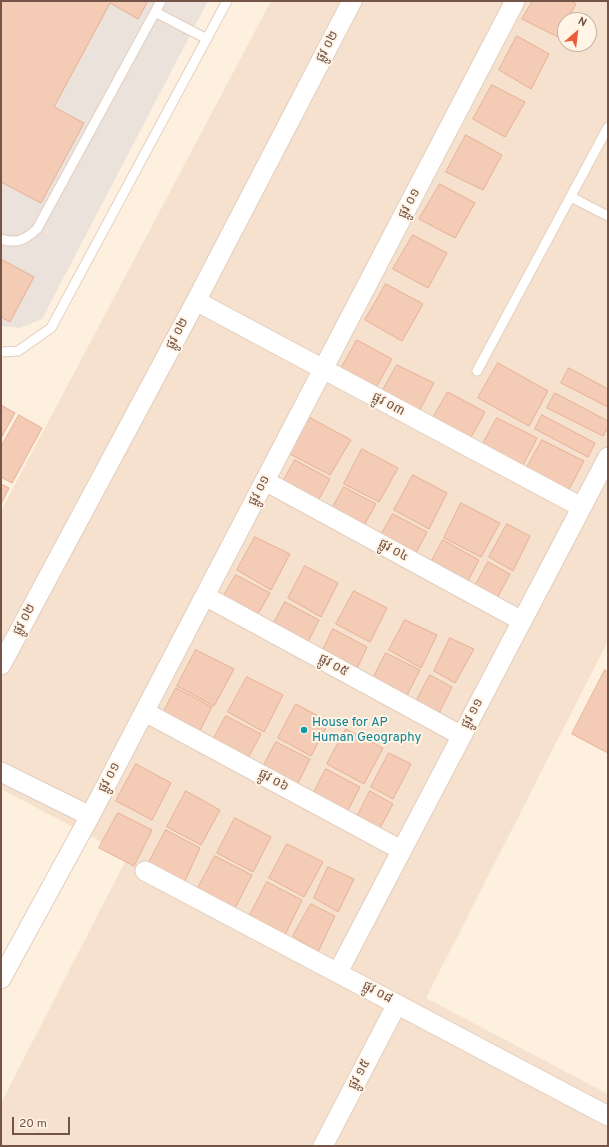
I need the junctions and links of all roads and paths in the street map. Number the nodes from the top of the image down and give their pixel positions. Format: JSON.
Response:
{"nodes":[{"id":1,"x":161,"y":1,"type":"edge"},
{"id":2,"x":227,"y":1,"type":"edge"},
{"id":3,"x":352,"y":1,"type":"edge"},
{"id":4,"x":515,"y":1,"type":"edge"},
{"id":5,"x":155,"y":12,"type":"junction"},
{"id":6,"x":207,"y":39,"type":"junction"},
{"id":7,"x":608,"y":127,"type":"edge"},
{"id":8,"x":571,"y":197,"type":"junction"},
{"id":9,"x":608,"y":216,"type":"edge"},
{"id":10,"x":1,"y":239,"type":"edge"},
{"id":11,"x":196,"y":301,"type":"junction"},
{"id":12,"x":1,"y":352,"type":"edge"},
{"id":13,"x":323,"y":370,"type":"junction"},
{"id":14,"x":477,"y":371,"type":"dead end"},
{"id":15,"x":608,"y":457,"type":"edge"},
{"id":16,"x":265,"y":481,"type":"junction"},
{"id":17,"x":581,"y":507,"type":"junction"},
{"id":18,"x":205,"y":596,"type":"junction"},
{"id":19,"x":522,"y":621,"type":"junction"},
{"id":20,"x":1,"y":665,"type":"edge"},
{"id":21,"x":145,"y":712,"type":"junction"},
{"id":22,"x":462,"y":736,"type":"junction"},
{"id":23,"x":1,"y":772,"type":"edge"},
{"id":24,"x":90,"y":816,"type":"junction"},
{"id":25,"x":401,"y":850,"type":"junction"},
{"id":26,"x":145,"y":871,"type":"dead end"},
{"id":27,"x":338,"y":972,"type":"junction"},
{"id":28,"x":1,"y":979,"type":"edge"},
{"id":29,"x":397,"y":1004,"type":"junction"},
{"id":30,"x":608,"y":1116,"type":"edge"},
{"id":31,"x":323,"y":1146,"type":"edge"}],
"edges":[{"from":1,"to":5,"type":"lane"},
{"from":2,"to":6,"type":"lane"},
{"from":3,"to":11,"type":"street","name":"ផ្លូវ ០២"},
{"from":4,"to":13,"type":"street","name":"ផ្លូវ ០១"},
{"from":5,"to":6,"type":"lane"},
{"from":5,"to":10,"type":"lane"},
{"from":6,"to":12,"type":"lane"},
{"from":7,"to":8,"type":"lane"},
{"from":8,"to":9,"type":"lane"},
{"from":8,"to":14,"type":"lane"},
{"from":11,"to":13,"type":"street","name":"ផ្លូវ ០៣"},
{"from":11,"to":20,"type":"street","name":"ផ្លូវ ០២"},
{"from":13,"to":16,"type":"street","name":"ផ្លូវ ០១"},
{"from":13,"to":17,"type":"street","name":"ផ្លូវ ០៣"},
{"from":15,"to":17,"type":"street","name":"ផ្លូវ ១១"},
{"from":16,"to":18,"type":"street","name":"ផ្លូវ ០១"},
{"from":16,"to":19,"type":"street","name":"ផ្លូវ ០៤"},
{"from":17,"to":19,"type":"street","name":"ផ្លូវ ១១"},
{"from":18,"to":21,"type":"street","name":"ផ្លូវ ០១"},
{"from":18,"to":22,"type":"street","name":"ផ្លូវ ០៥"},
{"from":19,"to":22,"type":"street","name":"ផ្លូវ ១១"},
{"from":21,"to":24,"type":"street","name":"ផ្លូវ ០១"},
{"from":21,"to":25,"type":"street","name":"ផ្លូវ ០៦"},
{"from":22,"to":25,"type":"street","name":"ផ្លូវ ១១"},
{"from":23,"to":24,"type":"street"},
{"from":24,"to":28,"type":"street","name":"ផ្លូវ ០១"},
{"from":25,"to":27,"type":"street","name":"ផ្លូវ ១១"},
{"from":26,"to":27,"type":"street","name":"ផ្លូវ ០៨"},
{"from":27,"to":29,"type":"street","name":"ផ្លូវ ០៨"},
{"from":29,"to":30,"type":"street","name":"ផ្លូវ ០៨"},
{"from":29,"to":31,"type":"street","name":"ផ្លូវ ១៥"}]}
